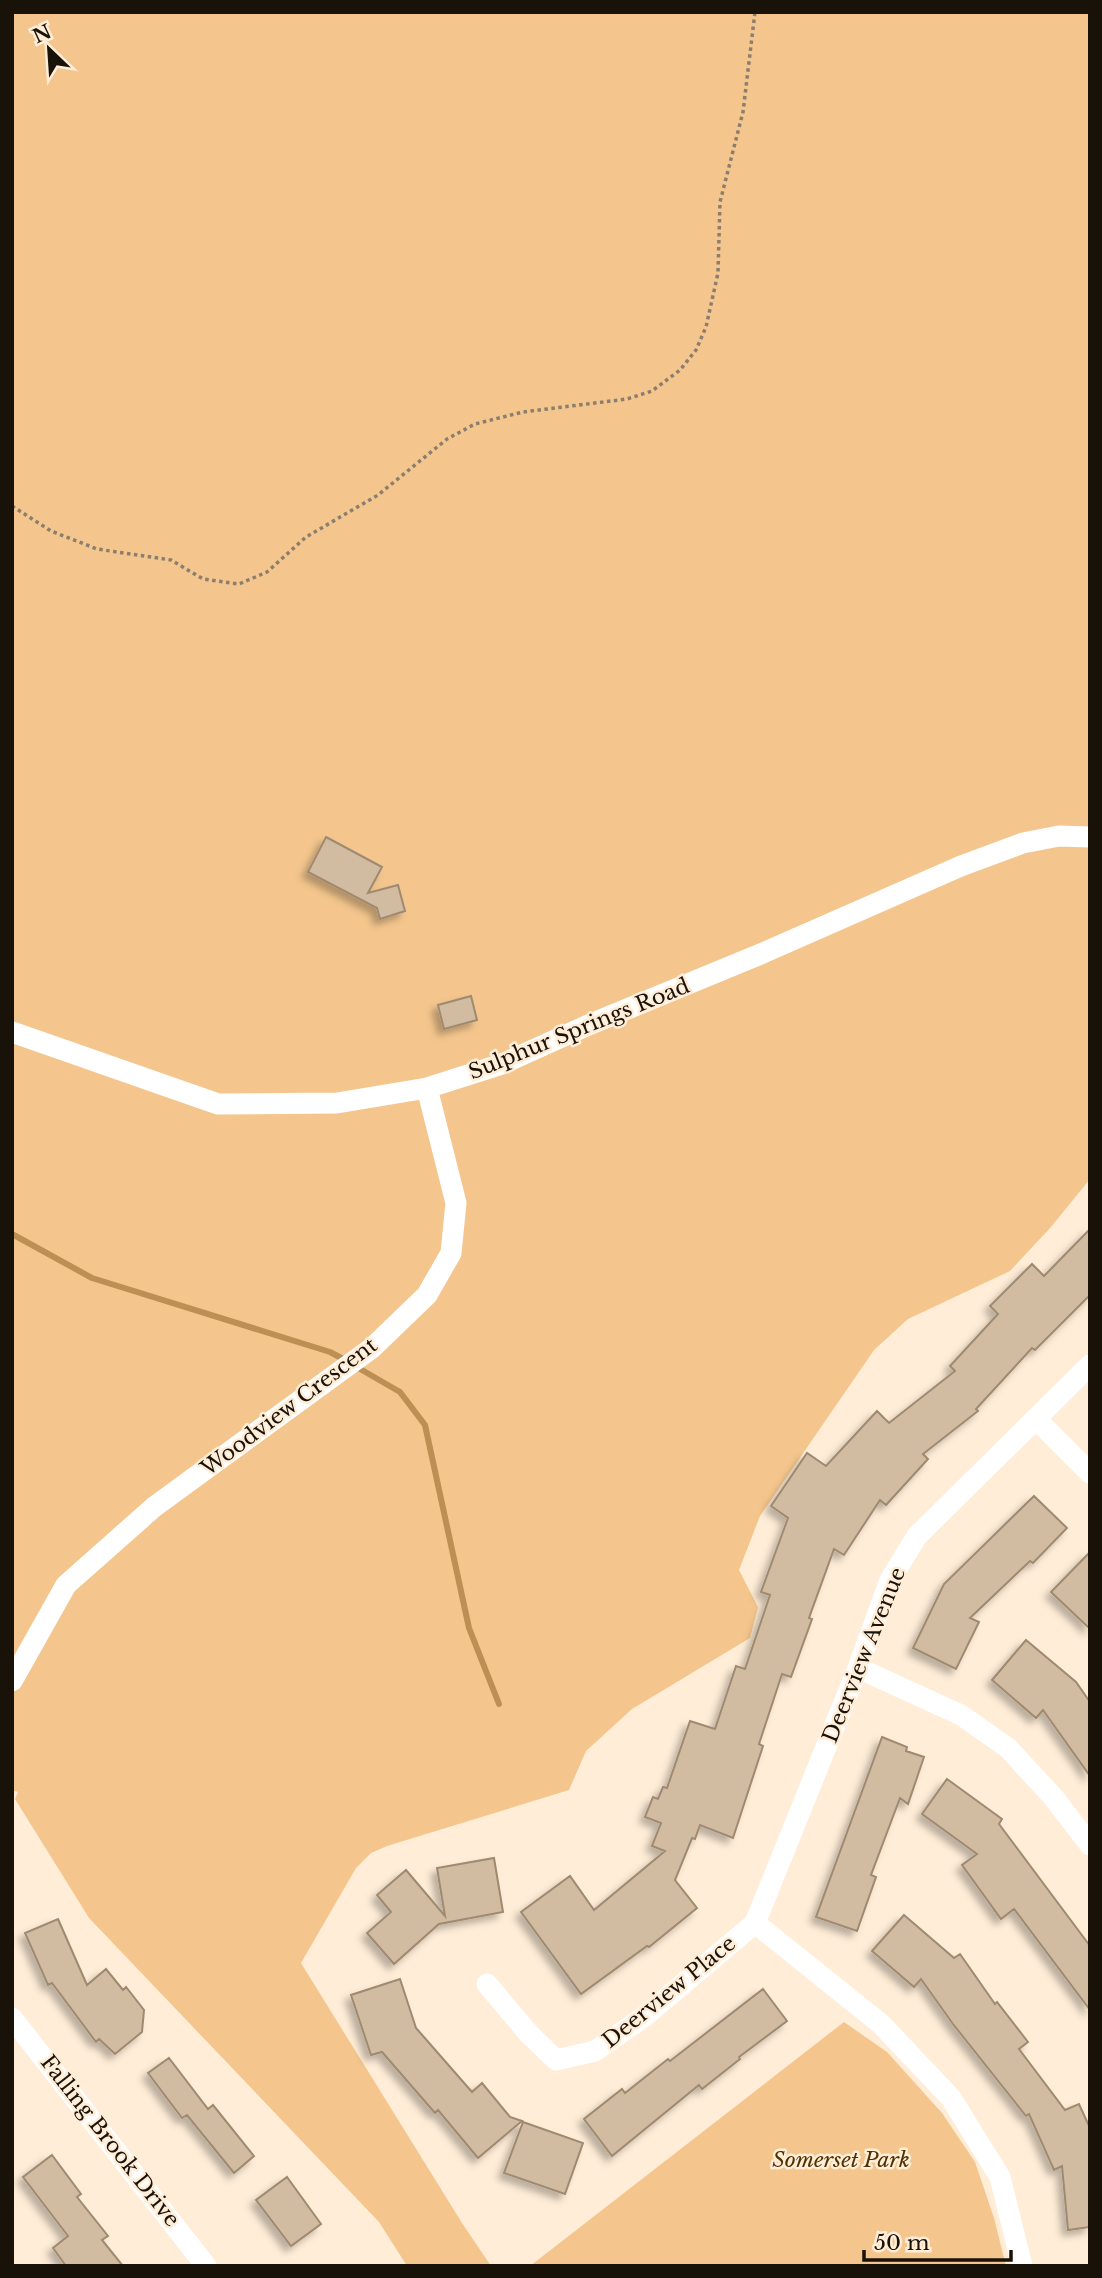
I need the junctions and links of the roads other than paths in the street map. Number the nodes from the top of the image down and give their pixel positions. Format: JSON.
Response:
{"nodes":[{"id":1,"x":1090,"y":837,"type":"edge"},
{"id":2,"x":12,"y":1032,"type":"edge"},
{"id":3,"x":427,"y":1088,"type":"junction"},
{"id":4,"x":1090,"y":1365,"type":"edge"},
{"id":5,"x":1036,"y":1419,"type":"junction"},
{"id":6,"x":1090,"y":1473,"type":"edge"},
{"id":7,"x":858,"y":1668,"type":"junction"},
{"id":8,"x":12,"y":1681,"type":"edge"},
{"id":9,"x":1090,"y":1845,"type":"edge"},
{"id":10,"x":755,"y":1923,"type":"junction"},
{"id":11,"x":487,"y":1984,"type":"dead end"},
{"id":12,"x":12,"y":2018,"type":"edge"},
{"id":13,"x":206,"y":2266,"type":"edge"},
{"id":14,"x":1022,"y":2266,"type":"edge"}],
"edges":[{"from":1,"to":3,"type":"street","name":"Sulphur Springs Road"},
{"from":2,"to":3,"type":"street","name":"Sulphur Springs Road"},
{"from":3,"to":8,"type":"street","name":"Woodview Crescent"},
{"from":4,"to":5,"type":"street","name":"Deerview Avenue"},
{"from":5,"to":6,"type":"street"},
{"from":5,"to":7,"type":"street","name":"Deerview Avenue"},
{"from":7,"to":9,"type":"street"},
{"from":7,"to":10,"type":"street","name":"Deerview Avenue"},
{"from":10,"to":11,"type":"street","name":"Deerview Place"},
{"from":10,"to":14,"type":"street"},
{"from":12,"to":13,"type":"street","name":"Falling Brook Drive"}]}
